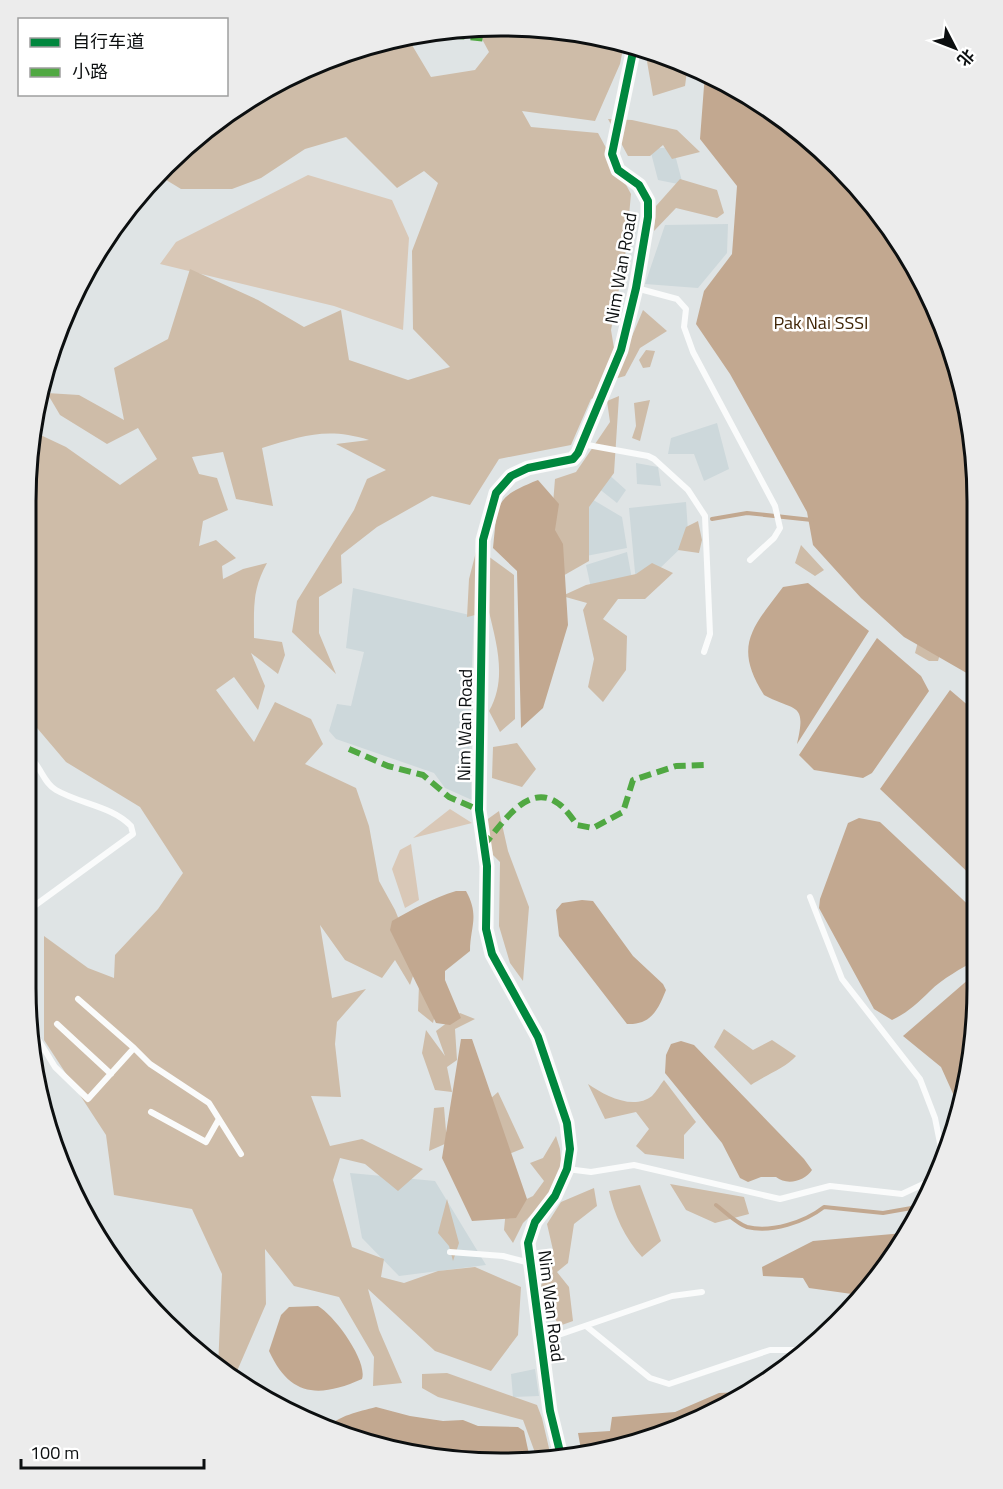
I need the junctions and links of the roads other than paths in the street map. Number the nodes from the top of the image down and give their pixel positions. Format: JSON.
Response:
{"nodes":[{"id":1,"x":632,"y":55,"type":"edge"},
{"id":2,"x":636,"y":288,"type":"junction"},
{"id":3,"x":582,"y":444,"type":"junction"},
{"id":4,"x":750,"y":560,"type":"dead end"},
{"id":5,"x":704,"y":652,"type":"dead end"},
{"id":6,"x":36,"y":764,"type":"edge"},
{"id":7,"x":810,"y":897,"type":"dead end"},
{"id":8,"x":36,"y":905,"type":"edge"},
{"id":9,"x":78,"y":999,"type":"dead end"},
{"id":10,"x":57,"y":1024,"type":"dead end"},
{"id":11,"x":39,"y":1042,"type":"edge"},
{"id":12,"x":134,"y":1048,"type":"junction"},
{"id":13,"x":111,"y":1074,"type":"junction"},
{"id":14,"x":151,"y":1112,"type":"dead end"},
{"id":15,"x":219,"y":1119,"type":"junction"},
{"id":16,"x":940,"y":1143,"type":"edge"},
{"id":17,"x":241,"y":1154,"type":"dead end"},
{"id":18,"x":567,"y":1169,"type":"junction"},
{"id":19,"x":923,"y":1184,"type":"edge"},
{"id":20,"x":450,"y":1252,"type":"dead end"},
{"id":21,"x":530,"y":1263,"type":"junction"},
{"id":22,"x":702,"y":1292,"type":"dead end"},
{"id":23,"x":586,"y":1326,"type":"junction"},
{"id":24,"x":541,"y":1341,"type":"junction"},
{"id":25,"x":793,"y":1350,"type":"edge"},
{"id":26,"x":559,"y":1449,"type":"edge"}],
"edges":[{"from":1,"to":2,"type":"street","name":"Nim Wan Road"},
{"from":2,"to":3,"type":"street","name":"Nim Wan Road"},
{"from":2,"to":4,"type":"lane"},
{"from":3,"to":5,"type":"lane"},
{"from":3,"to":18,"type":"street","name":"Nim Wan Road"},
{"from":6,"to":8,"type":"lane"},
{"from":7,"to":16,"type":"lane"},
{"from":9,"to":12,"type":"lane"},
{"from":10,"to":13,"type":"lane"},
{"from":11,"to":13,"type":"lane"},
{"from":12,"to":13,"type":"lane"},
{"from":12,"to":15,"type":"lane"},
{"from":14,"to":15,"type":"lane"},
{"from":15,"to":17,"type":"lane"},
{"from":18,"to":19,"type":"lane"},
{"from":18,"to":21,"type":"street","name":"Nim Wan Road"},
{"from":20,"to":21,"type":"lane"},
{"from":21,"to":24,"type":"street","name":"Nim Wan Road"},
{"from":22,"to":23,"type":"lane"},
{"from":23,"to":24,"type":"lane"},
{"from":23,"to":25,"type":"lane"},
{"from":24,"to":26,"type":"street","name":"Nim Wan Road"}]}
